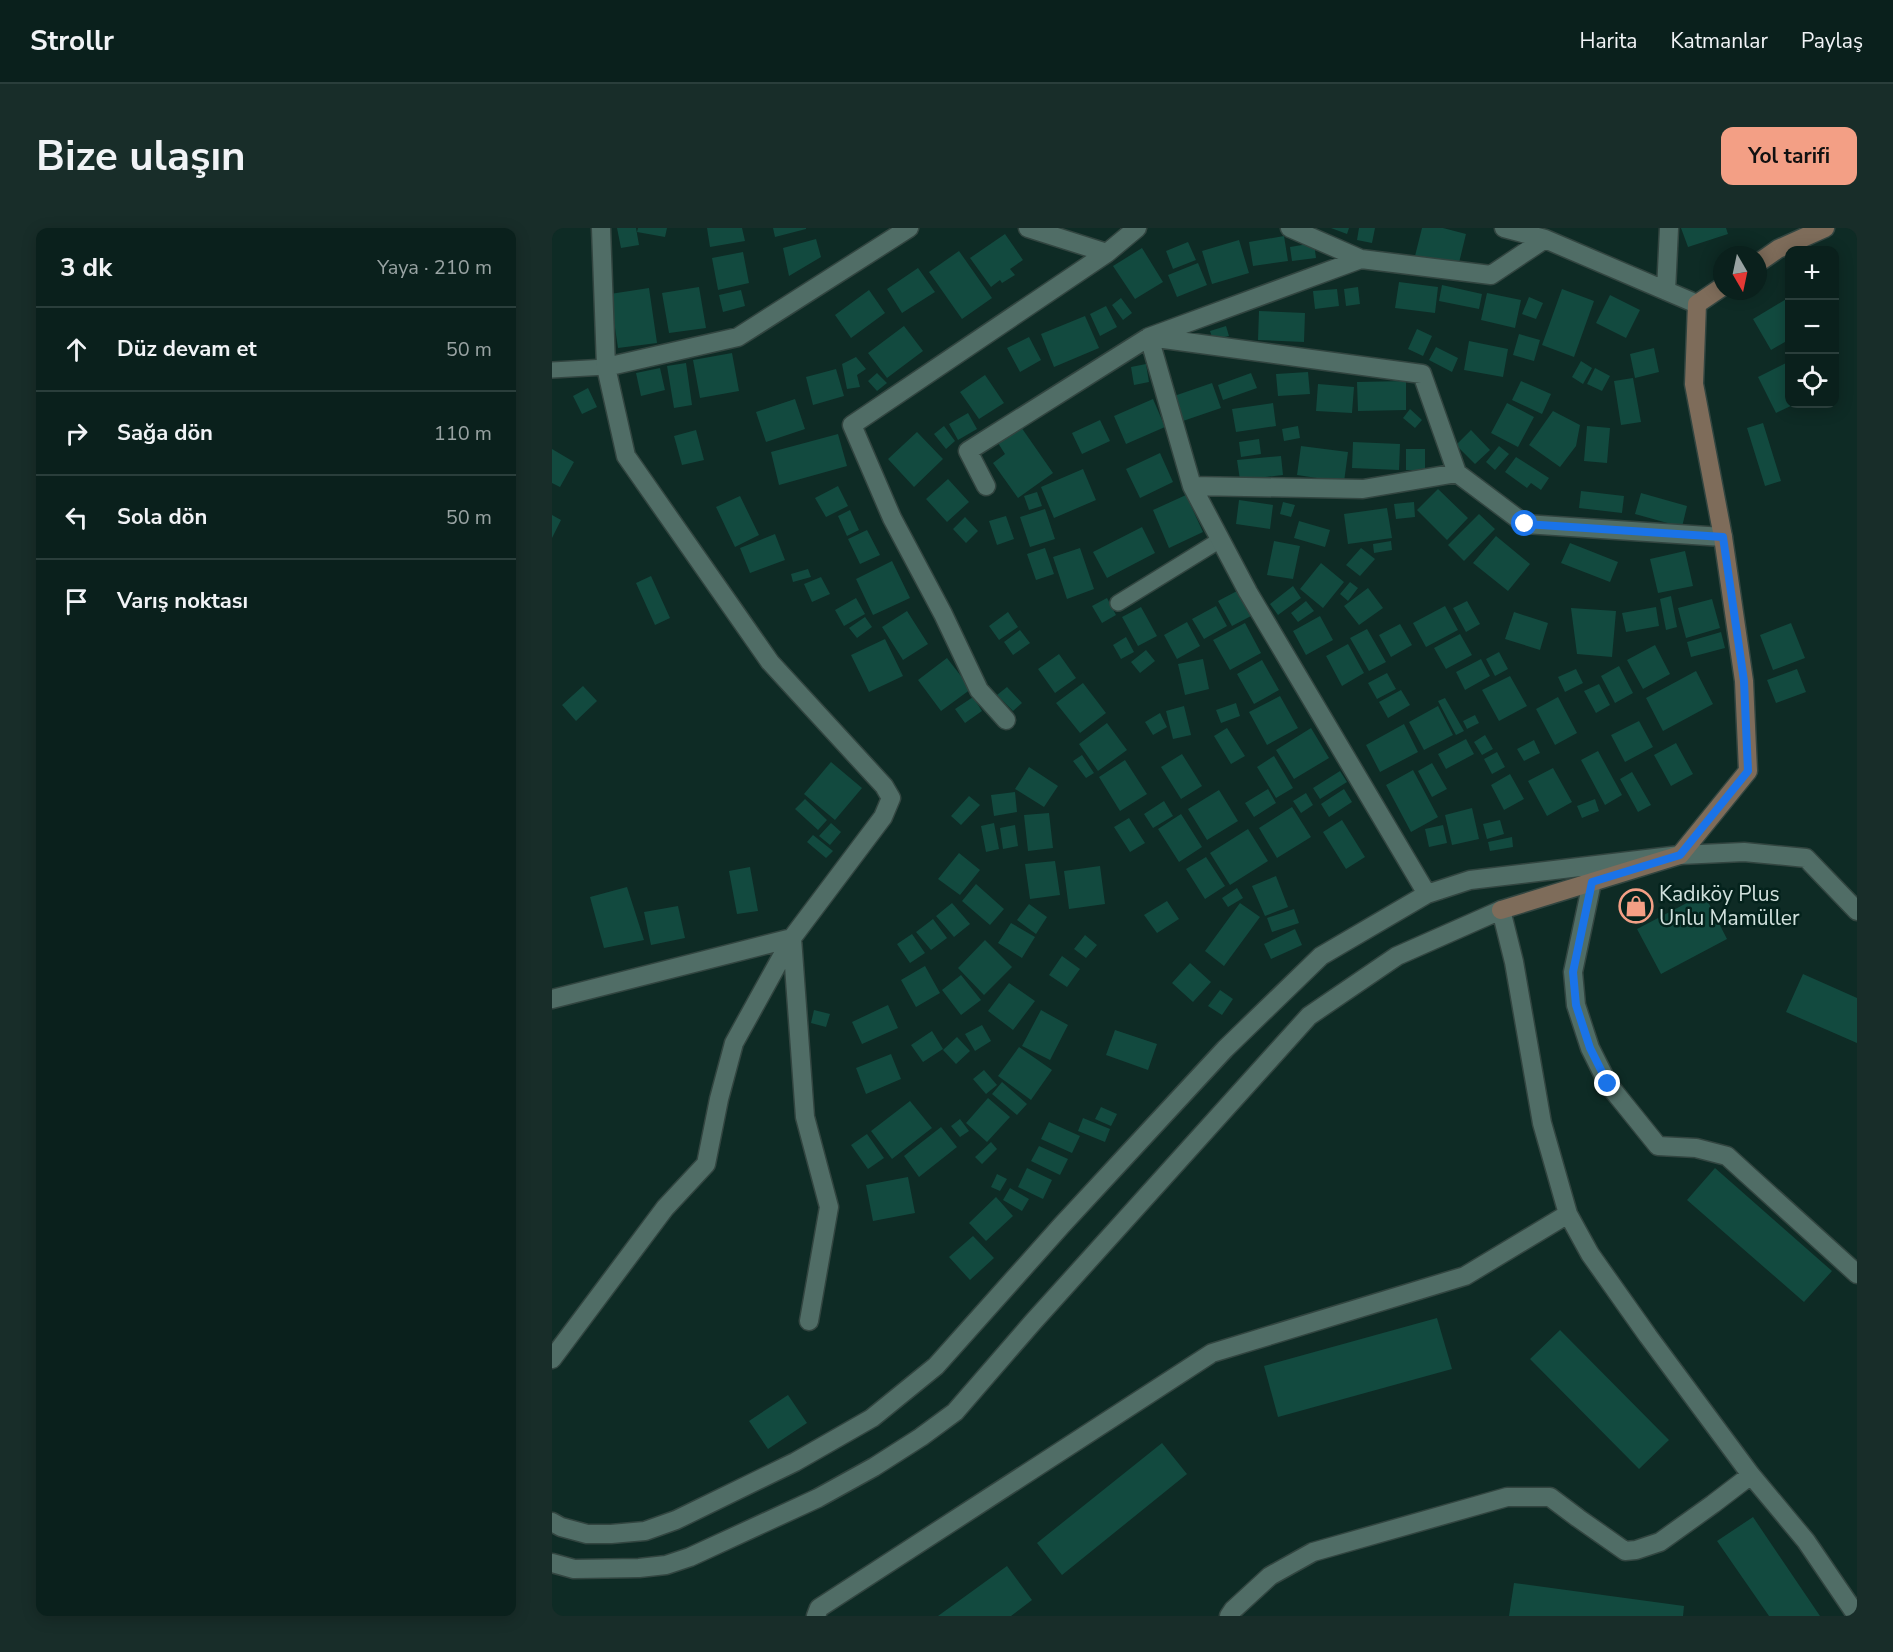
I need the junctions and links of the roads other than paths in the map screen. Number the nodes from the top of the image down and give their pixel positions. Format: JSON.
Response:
{"nodes":[{"id":1,"x":601,"y":228,"type":"edge"},
{"id":2,"x":909,"y":228,"type":"edge"},
{"id":3,"x":1028,"y":228,"type":"edge"},
{"id":4,"x":1137,"y":228,"type":"edge"},
{"id":5,"x":1290,"y":228,"type":"edge"},
{"id":6,"x":1504,"y":228,"type":"edge"},
{"id":7,"x":1669,"y":228,"type":"edge"},
{"id":8,"x":1825,"y":228,"type":"edge"},
{"id":9,"x":1545,"y":239,"type":"junction"},
{"id":10,"x":1107,"y":253,"type":"junction"},
{"id":11,"x":1767,"y":257,"type":"edge"},
{"id":12,"x":1361,"y":259,"type":"junction"},
{"id":13,"x":1665,"y":291,"type":"junction"},
{"id":14,"x":1713,"y":293,"type":"edge"},
{"id":15,"x":1697,"y":304,"type":"junction"},
{"id":16,"x":1149,"y":337,"type":"junction"},
{"id":17,"x":606,"y":367,"type":"junction"},
{"id":18,"x":552,"y":370,"type":"edge"},
{"id":19,"x":1457,"y":473,"type":"junction"},
{"id":20,"x":986,"y":486,"type":"dead end"},
{"id":21,"x":1192,"y":486,"type":"junction"},
{"id":22,"x":1723,"y":537,"type":"junction"},
{"id":23,"x":1221,"y":540,"type":"junction"},
{"id":24,"x":1118,"y":603,"type":"dead end"},
{"id":25,"x":1006,"y":720,"type":"dead end"},
{"id":26,"x":1680,"y":855,"type":"junction"},
{"id":27,"x":1592,"y":882,"type":"junction"},
{"id":28,"x":1426,"y":894,"type":"junction"},
{"id":29,"x":1502,"y":910,"type":"junction"},
{"id":30,"x":1857,"y":911,"type":"edge"},
{"id":31,"x":792,"y":938,"type":"junction"},
{"id":32,"x":552,"y":999,"type":"edge"},
{"id":33,"x":1568,"y":1214,"type":"junction"},
{"id":34,"x":1857,"y":1274,"type":"edge"},
{"id":35,"x":809,"y":1321,"type":"dead end"},
{"id":36,"x":552,"y":1359,"type":"edge"},
{"id":37,"x":1750,"y":1475,"type":"junction"},
{"id":38,"x":552,"y":1522,"type":"edge"},
{"id":39,"x":552,"y":1563,"type":"edge"},
{"id":40,"x":816,"y":1616,"type":"edge"},
{"id":41,"x":1229,"y":1616,"type":"edge"},
{"id":42,"x":1857,"y":1616,"type":"edge"}],
"edges":[{"from":1,"to":17,"type":"street"},
{"from":2,"to":17,"type":"street"},
{"from":3,"to":10,"type":"street"},
{"from":4,"to":10,"type":"street"},
{"from":5,"to":12,"type":"street"},
{"from":6,"to":9,"type":"street"},
{"from":7,"to":13,"type":"street"},
{"from":8,"to":11,"type":"street"},
{"from":9,"to":12,"type":"street"},
{"from":9,"to":13,"type":"street"},
{"from":10,"to":25,"type":"street"},
{"from":12,"to":16,"type":"street"},
{"from":13,"to":15,"type":"street"},
{"from":14,"to":15,"type":"street"},
{"from":15,"to":22,"type":"street"},
{"from":16,"to":19,"type":"street"},
{"from":16,"to":20,"type":"street"},
{"from":16,"to":21,"type":"street"},
{"from":17,"to":18,"type":"lane"},
{"from":17,"to":31,"type":"street"},
{"from":19,"to":21,"type":"street"},
{"from":19,"to":22,"type":"street"},
{"from":21,"to":23,"type":"street"},
{"from":22,"to":26,"type":"street"},
{"from":23,"to":24,"type":"lane"},
{"from":23,"to":28,"type":"street"},
{"from":26,"to":27,"type":"street"},
{"from":26,"to":28,"type":"street"},
{"from":26,"to":30,"type":"street"},
{"from":27,"to":29,"type":"street"},
{"from":27,"to":34,"type":"street"},
{"from":28,"to":38,"type":"street"},
{"from":29,"to":33,"type":"street"},
{"from":29,"to":39,"type":"street"},
{"from":31,"to":32,"type":"street"},
{"from":31,"to":35,"type":"street"},
{"from":31,"to":36,"type":"street"},
{"from":33,"to":37,"type":"street"},
{"from":33,"to":40,"type":"street"},
{"from":37,"to":41,"type":"street"},
{"from":37,"to":42,"type":"street"}]}
